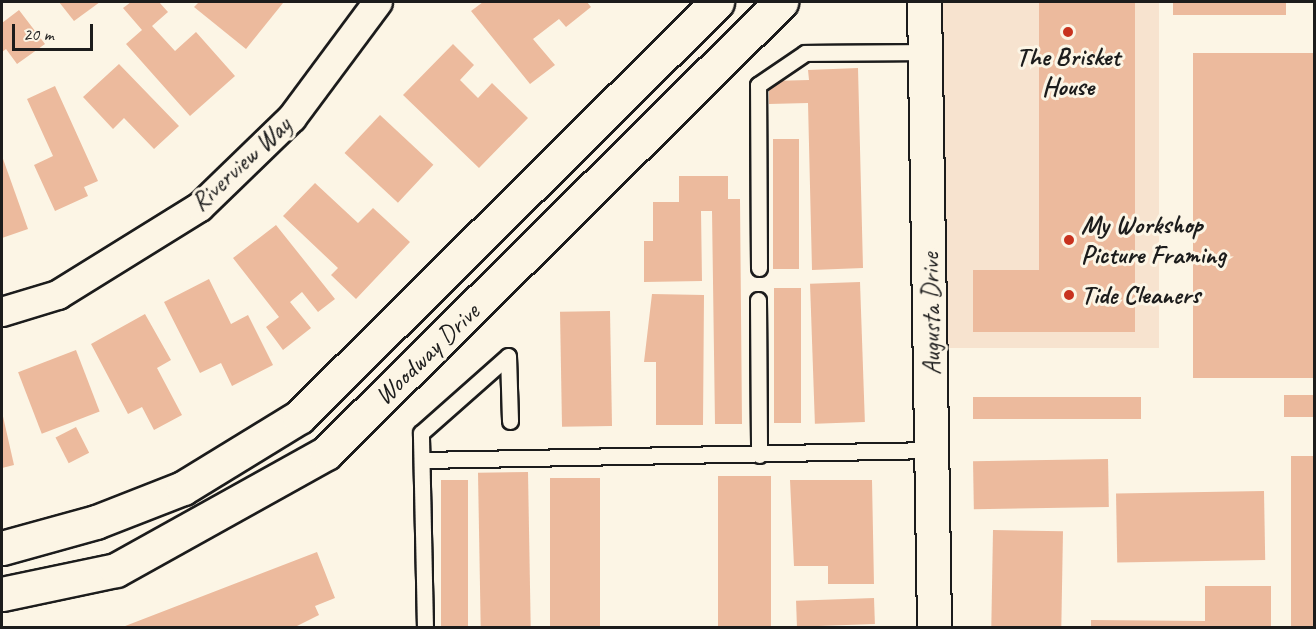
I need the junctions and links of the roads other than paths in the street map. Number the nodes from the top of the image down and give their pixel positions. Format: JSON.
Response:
{"nodes":[{"id":1,"x":378,"y":2,"type":"edge"},
{"id":2,"x":717,"y":2,"type":"edge"},
{"id":3,"x":781,"y":2,"type":"edge"},
{"id":4,"x":924,"y":2,"type":"edge"},
{"id":5,"x":925,"y":52,"type":"junction"},
{"id":6,"x":571,"y":149,"type":"junction"},
{"id":7,"x":602,"y":184,"type":"junction"},
{"id":8,"x":759,"y":268,"type":"dead end"},
{"id":9,"x":758,"y":300,"type":"dead end"},
{"id":10,"x":2,"y":312,"type":"edge"},
{"id":11,"x":510,"y":421,"type":"dead end"},
{"id":12,"x":933,"y":450,"type":"junction"},
{"id":13,"x":759,"y":455,"type":"junction"},
{"id":14,"x":422,"y":460,"type":"junction"},
{"id":15,"x":2,"y":548,"type":"edge"},
{"id":16,"x":2,"y":594,"type":"edge"},
{"id":17,"x":424,"y":627,"type":"edge"},
{"id":18,"x":934,"y":627,"type":"edge"}],
"edges":[{"from":1,"to":10,"type":"street","name":"Riverview Way"},
{"from":2,"to":6,"type":"main road","name":"Woodway Drive"},
{"from":3,"to":7,"type":"main road","name":"Woodway Drive"},
{"from":4,"to":5,"type":"main road","name":"Augusta Drive"},
{"from":5,"to":8,"type":"lane"},
{"from":5,"to":12,"type":"main road","name":"Augusta Drive"},
{"from":6,"to":7,"type":"main road"},
{"from":6,"to":15,"type":"main road","name":"Woodway Drive"},
{"from":7,"to":16,"type":"main road","name":"Woodway Drive"},
{"from":9,"to":13,"type":"lane"},
{"from":11,"to":14,"type":"lane"},
{"from":12,"to":13,"type":"lane"},
{"from":12,"to":18,"type":"main road","name":"Augusta Drive"},
{"from":13,"to":14,"type":"lane"},
{"from":14,"to":17,"type":"lane"}]}
